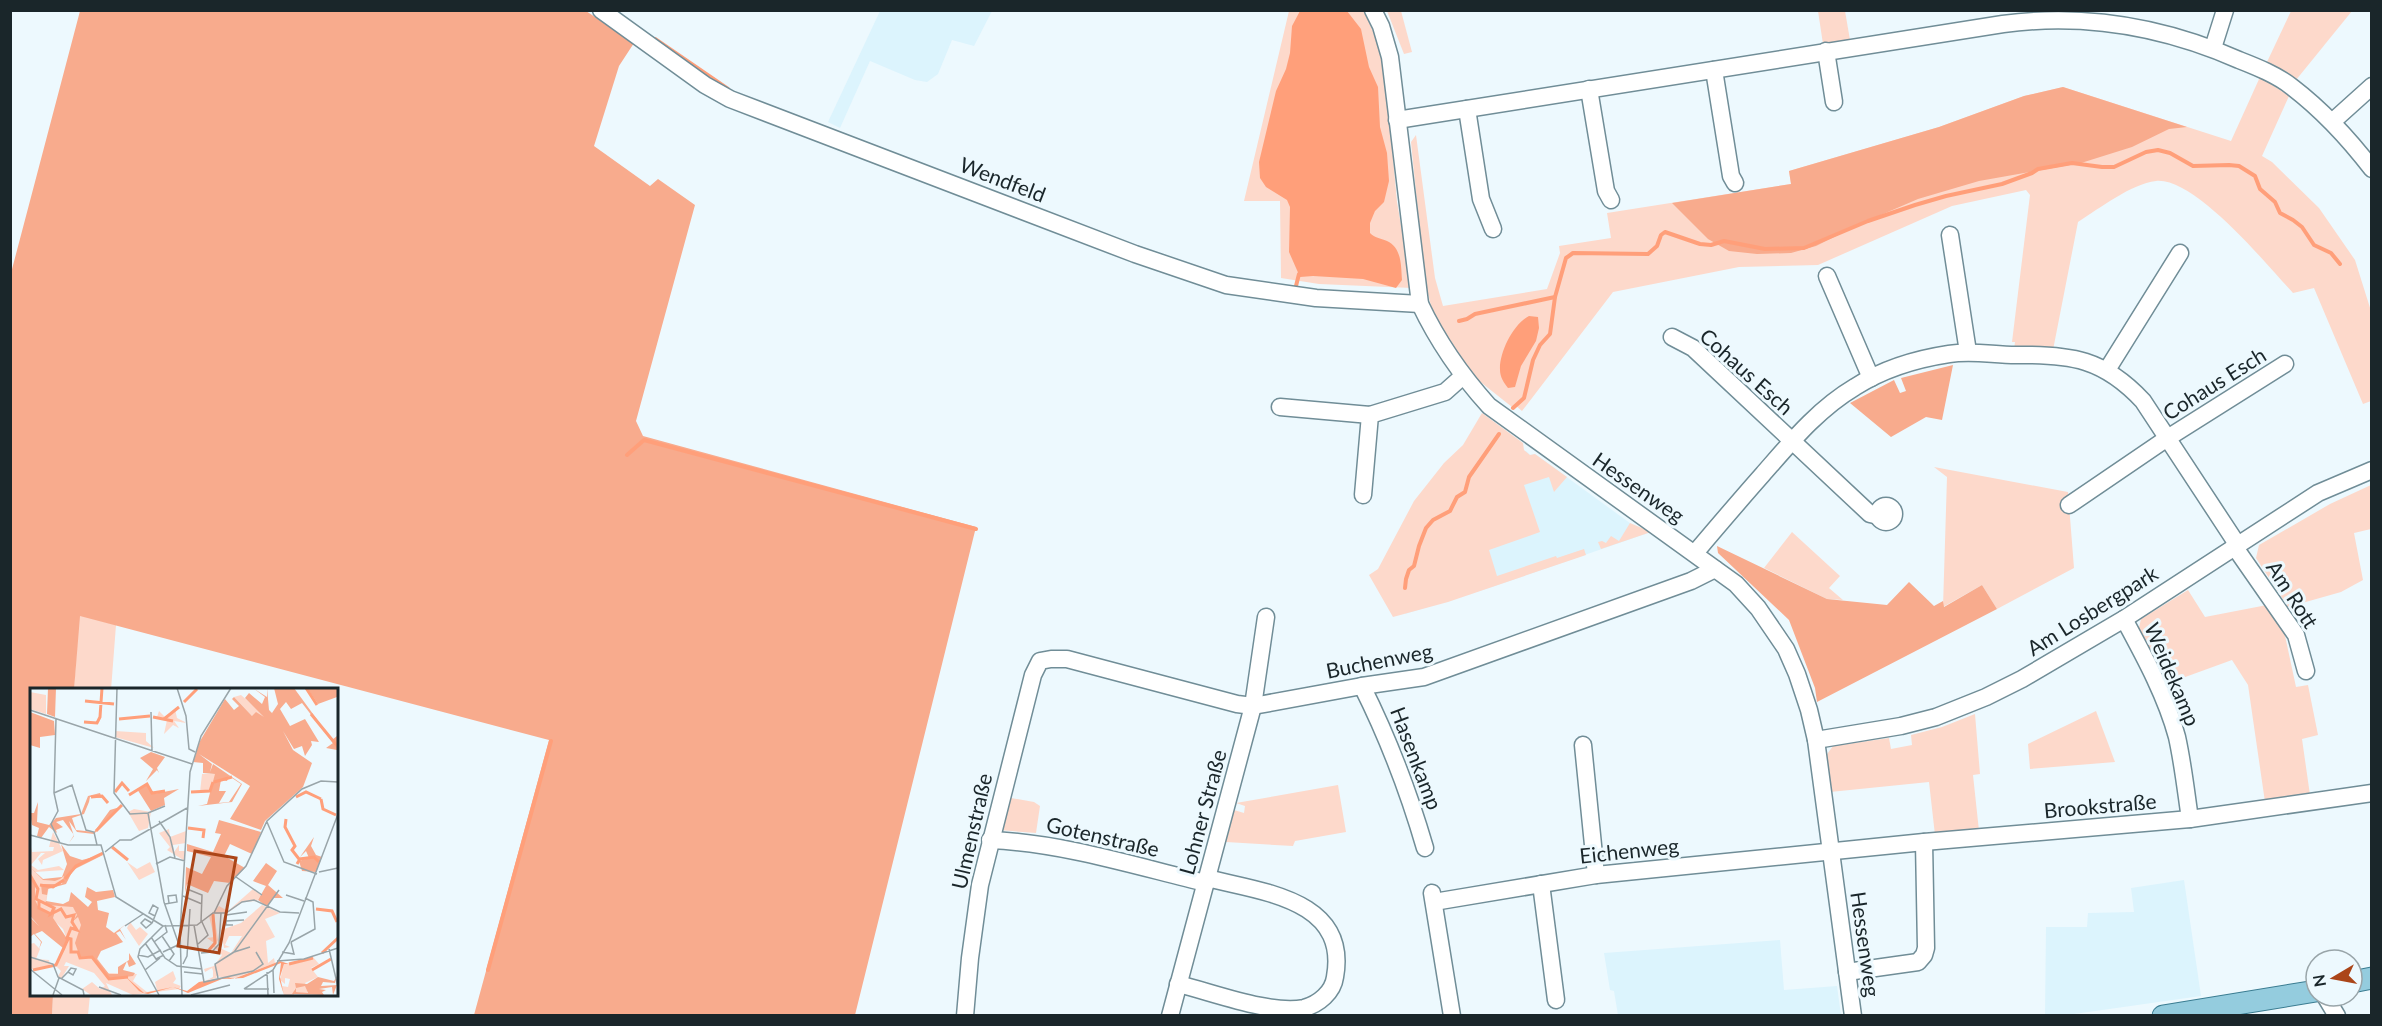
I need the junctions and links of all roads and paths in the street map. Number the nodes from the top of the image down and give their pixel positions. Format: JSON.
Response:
{"nodes":[{"id":1,"x":601,"y":10,"type":"edge"},
{"id":2,"x":1373,"y":10,"type":"edge"},
{"id":3,"x":2225,"y":10,"type":"edge"},
{"id":4,"x":2213,"y":48,"type":"junction"},
{"id":5,"x":1826,"y":51,"type":"junction"},
{"id":6,"x":1714,"y":70,"type":"junction"},
{"id":7,"x":2372,"y":86,"type":"edge"},
{"id":8,"x":1589,"y":89,"type":"junction"},
{"id":9,"x":1834,"y":102,"type":"dead end"},
{"id":10,"x":1467,"y":109,"type":"junction"},
{"id":11,"x":1397,"y":120,"type":"junction"},
{"id":12,"x":2332,"y":122,"type":"junction"},
{"id":13,"x":2372,"y":169,"type":"edge"},
{"id":14,"x":1735,"y":183,"type":"dead end"},
{"id":15,"x":1611,"y":200,"type":"dead end"},
{"id":16,"x":1493,"y":229,"type":"dead end"},
{"id":17,"x":1950,"y":235,"type":"dead end"},
{"id":18,"x":2180,"y":253,"type":"dead end"},
{"id":19,"x":1827,"y":276,"type":"dead end"},
{"id":20,"x":1420,"y":304,"type":"junction"},
{"id":21,"x":1672,"y":337,"type":"dead end"},
{"id":22,"x":1968,"y":352,"type":"junction"},
{"id":23,"x":2285,"y":364,"type":"dead end"},
{"id":24,"x":2107,"y":370,"type":"junction"},
{"id":25,"x":1463,"y":376,"type":"junction"},
{"id":26,"x":1871,"y":378,"type":"junction"},
{"id":27,"x":1280,"y":407,"type":"dead end"},
{"id":28,"x":1370,"y":415,"type":"junction"},
{"id":29,"x":2166,"y":439,"type":"junction"},
{"id":30,"x":1791,"y":441,"type":"junction"},
{"id":31,"x":2372,"y":470,"type":"edge"},
{"id":32,"x":1363,"y":495,"type":"dead end"},
{"id":33,"x":2069,"y":505,"type":"dead end"},
{"id":34,"x":1879,"y":516,"type":"dead end"},
{"id":35,"x":2236,"y":545,"type":"junction"},
{"id":36,"x":1695,"y":553,"type":"junction"},
{"id":37,"x":1715,"y":569,"type":"junction"},
{"id":38,"x":1266,"y":617,"type":"dead end"},
{"id":39,"x":2124,"y":619,"type":"junction"},
{"id":40,"x":1040,"y":662,"type":"joint"},
{"id":41,"x":2306,"y":671,"type":"dead end"},
{"id":42,"x":1362,"y":686,"type":"junction"},
{"id":43,"x":1253,"y":706,"type":"junction"},
{"id":44,"x":1816,"y":740,"type":"junction"},
{"id":45,"x":1582,"y":745,"type":"dead end"},
{"id":46,"x":2372,"y":793,"type":"edge"},
{"id":47,"x":2190,"y":819,"type":"junction"},
{"id":48,"x":990,"y":840,"type":"junction"},
{"id":49,"x":1924,"y":842,"type":"junction"},
{"id":50,"x":1425,"y":848,"type":"dead end"},
{"id":51,"x":1831,"y":852,"type":"junction"},
{"id":52,"x":1596,"y":875,"type":"junction"},
{"id":53,"x":1207,"y":881,"type":"junction"},
{"id":54,"x":1541,"y":884,"type":"junction"},
{"id":55,"x":1846,"y":972,"type":"junction"},
{"id":56,"x":1178,"y":984,"type":"junction"},
{"id":57,"x":2304,"y":993,"type":"edge"},
{"id":58,"x":1556,"y":1000,"type":"dead end"},
{"id":59,"x":965,"y":1016,"type":"edge"},
{"id":60,"x":1170,"y":1016,"type":"edge"},
{"id":61,"x":1452,"y":1016,"type":"edge"},
{"id":62,"x":1853,"y":1016,"type":"edge"},
{"id":63,"x":2163,"y":1016,"type":"edge"}],
"edges":[{"from":1,"to":20,"type":"street","name":"Wendfeld"},
{"from":2,"to":11,"type":"street","name":"Hessenweg"},
{"from":3,"to":4,"type":"street"},
{"from":4,"to":5,"type":"street"},
{"from":4,"to":12,"type":"street"},
{"from":5,"to":6,"type":"street"},
{"from":5,"to":9,"type":"street"},
{"from":6,"to":8,"type":"street"},
{"from":6,"to":14,"type":"street"},
{"from":7,"to":12,"type":"street"},
{"from":8,"to":10,"type":"street"},
{"from":8,"to":15,"type":"street"},
{"from":10,"to":11,"type":"street"},
{"from":10,"to":16,"type":"street"},
{"from":11,"to":20,"type":"street","name":"Hessenweg"},
{"from":12,"to":13,"type":"street"},
{"from":17,"to":22,"type":"street"},
{"from":18,"to":24,"type":"street"},
{"from":19,"to":26,"type":"street"},
{"from":20,"to":25,"type":"street","name":"Hessenweg"},
{"from":21,"to":30,"type":"street","name":"Cohaus Esch"},
{"from":22,"to":24,"type":"street","name":"Cohaus Esch"},
{"from":22,"to":26,"type":"street","name":"Cohaus Esch"},
{"from":23,"to":29,"type":"street","name":"Cohaus Esch"},
{"from":24,"to":29,"type":"street","name":"Cohaus Esch"},
{"from":25,"to":28,"type":"street"},
{"from":25,"to":36,"type":"street","name":"Hessenweg"},
{"from":26,"to":30,"type":"street","name":"Cohaus Esch"},
{"from":27,"to":28,"type":"street"},
{"from":28,"to":32,"type":"street"},
{"from":29,"to":33,"type":"street","name":"Cohaus Esch"},
{"from":29,"to":35,"type":"street","name":"Cohaus Esch"},
{"from":30,"to":34,"type":"street","name":"Cohaus Esch"},
{"from":30,"to":36,"type":"street","name":"Cohaus Esch"},
{"from":31,"to":35,"type":"street","name":"Am Losbergpark"},
{"from":35,"to":39,"type":"street","name":"Am Losbergpark"},
{"from":35,"to":41,"type":"street","name":"Am Rott"},
{"from":36,"to":37,"type":"street","name":"Hessenweg"},
{"from":37,"to":42,"type":"street","name":"Buchenweg"},
{"from":37,"to":44,"type":"street","name":"Hessenweg"},
{"from":38,"to":43,"type":"street","name":"Lohner Straße"},
{"from":39,"to":44,"type":"street","name":"Am Losbergpark"},
{"from":39,"to":47,"type":"street","name":"Weidekamp"},
{"from":40,"to":43,"type":"street","name":"Buchenweg"},
{"from":40,"to":48,"type":"street","name":"Ulmenstraße"},
{"from":42,"to":43,"type":"street","name":"Buchenweg"},
{"from":42,"to":50,"type":"street","name":"Hasenkamp"},
{"from":43,"to":53,"type":"street","name":"Lohner Straße"},
{"from":44,"to":51,"type":"street","name":"Hessenweg"},
{"from":45,"to":52,"type":"street"},
{"from":46,"to":47,"type":"street","name":"Brookstraße"},
{"from":47,"to":49,"type":"street","name":"Brookstraße"},
{"from":48,"to":53,"type":"street","name":"Gotenstraße"},
{"from":48,"to":59,"type":"street","name":"Ulmenstraße"},
{"from":49,"to":51,"type":"street","name":"Brookstraße"},
{"from":49,"to":55,"type":"street"},
{"from":51,"to":52,"type":"street","name":"Eichenweg"},
{"from":51,"to":55,"type":"street","name":"Hessenweg"},
{"from":52,"to":54,"type":"street","name":"Eichenweg"},
{"from":53,"to":56,"type":"street","name":"Lohner Straße"},
{"from":53,"to":56,"type":"street","name":"Gotenstraße"},
{"from":54,"to":58,"type":"street"},
{"from":54,"to":61,"type":"street","name":"Eichenweg"},
{"from":55,"to":62,"type":"street","name":"Hessenweg"},
{"from":56,"to":60,"type":"street","name":"Lohner Straße"},
{"from":57,"to":63,"type":"main road"}]}
